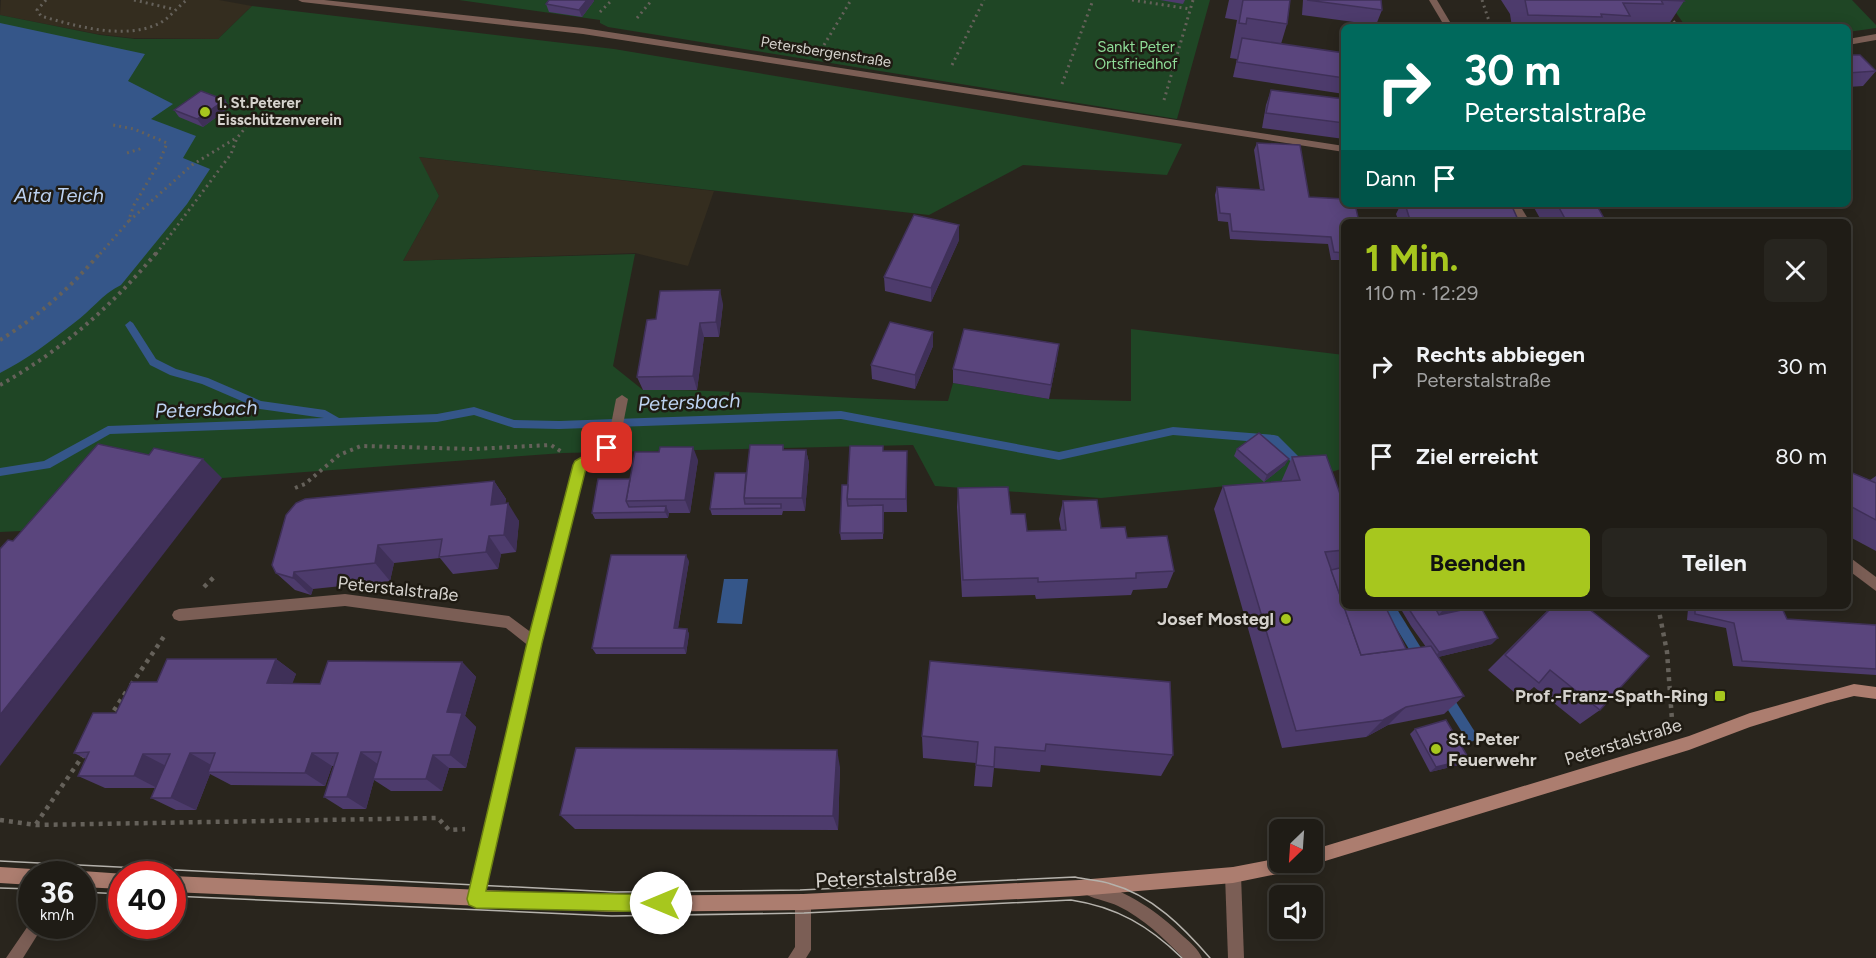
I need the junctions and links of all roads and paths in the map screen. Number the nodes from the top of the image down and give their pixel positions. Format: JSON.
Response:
{"nodes":[{"id":1,"x":46,"y":0,"type":"edge"},
{"id":2,"x":134,"y":0,"type":"edge"},
{"id":3,"x":187,"y":0,"type":"edge"},
{"id":4,"x":302,"y":0,"type":"edge"},
{"id":5,"x":612,"y":0,"type":"edge"},
{"id":6,"x":652,"y":0,"type":"edge"},
{"id":7,"x":851,"y":0,"type":"edge"},
{"id":8,"x":984,"y":0,"type":"edge"},
{"id":9,"x":1093,"y":0,"type":"edge"},
{"id":10,"x":1132,"y":0,"type":"edge"},
{"id":11,"x":1193,"y":0,"type":"edge"},
{"id":12,"x":1432,"y":0,"type":"edge"},
{"id":13,"x":1482,"y":0,"type":"edge"},
{"id":14,"x":173,"y":9,"type":"junction"},
{"id":15,"x":1191,"y":9,"type":"junction"},
{"id":16,"x":1667,"y":14,"type":"edge"},
{"id":17,"x":607,"y":16,"type":"dead end"},
{"id":18,"x":627,"y":17,"type":"dead end"},
{"id":19,"x":637,"y":18,"type":"junction"},
{"id":20,"x":644,"y":18,"type":"dead end"},
{"id":21,"x":1662,"y":20,"type":"edge"},
{"id":22,"x":1673,"y":21,"type":"junction"},
{"id":23,"x":1447,"y":24,"type":"edge"},
{"id":24,"x":1490,"y":24,"type":"edge"},
{"id":25,"x":1676,"y":24,"type":"edge"},
{"id":26,"x":1876,"y":38,"type":"edge"},
{"id":27,"x":1851,"y":42,"type":"edge"},
{"id":28,"x":835,"y":48,"type":"dead end"},
{"id":29,"x":961,"y":70,"type":"dead end"},
{"id":30,"x":1060,"y":87,"type":"dead end"},
{"id":31,"x":1163,"y":105,"type":"dead end"},
{"id":32,"x":113,"y":125,"type":"dead end"},
{"id":33,"x":246,"y":127,"type":"dead end"},
{"id":34,"x":237,"y":138,"type":"junction"},
{"id":35,"x":143,"y":148,"type":"dead end"},
{"id":36,"x":1341,"y":149,"type":"edge"},
{"id":37,"x":127,"y":153,"type":"dead end"},
{"id":38,"x":128,"y":222,"type":"junction"},
{"id":39,"x":0,"y":340,"type":"edge"},
{"id":40,"x":0,"y":385,"type":"edge"},
{"id":41,"x":622,"y":399,"type":"dead end"},
{"id":42,"x":580,"y":465,"type":"junction"},
{"id":43,"x":295,"y":488,"type":"dead end"},
{"id":44,"x":1851,"y":564,"type":"edge"},
{"id":45,"x":214,"y":577,"type":"dead end"},
{"id":46,"x":1876,"y":585,"type":"edge"},
{"id":47,"x":1659,"y":609,"type":"edge"},
{"id":48,"x":179,"y":615,"type":"junction"},
{"id":49,"x":535,"y":643,"type":"junction"},
{"id":50,"x":1876,"y":693,"type":"edge"},
{"id":51,"x":107,"y":720,"type":"edge"},
{"id":52,"x":1672,"y":721,"type":"dead end"},
{"id":53,"x":88,"y":748,"type":"edge"},
{"id":54,"x":0,"y":820,"type":"edge"},
{"id":55,"x":36,"y":825,"type":"junction"},
{"id":56,"x":455,"y":833,"type":"dead end"},
{"id":57,"x":1323,"y":855,"type":"edge"},
{"id":58,"x":1269,"y":868,"type":"edge"},
{"id":59,"x":0,"y":875,"type":"edge"},
{"id":60,"x":1233,"y":875,"type":"junction"},
{"id":61,"x":18,"y":876,"type":"edge"},
{"id":62,"x":186,"y":885,"type":"edge"},
{"id":63,"x":1079,"y":888,"type":"junction"},
{"id":64,"x":476,"y":899,"type":"junction"},
{"id":65,"x":803,"y":902,"type":"junction"},
{"id":66,"x":26,"y":939,"type":"edge"},
{"id":67,"x":14,"y":958,"type":"edge"},
{"id":68,"x":796,"y":958,"type":"edge"},
{"id":69,"x":1194,"y":958,"type":"edge"},
{"id":70,"x":1236,"y":958,"type":"edge"}],
"edges":[{"from":1,"to":14,"type":"path"},
{"from":2,"to":14,"type":"path"},
{"from":3,"to":14,"type":"path"},
{"from":4,"to":36,"type":"street","name":"Petersbergenstraße"},
{"from":5,"to":17,"type":"path"},
{"from":6,"to":19,"type":"path"},
{"from":7,"to":28,"type":"path"},
{"from":8,"to":29,"type":"path"},
{"from":9,"to":30,"type":"path"},
{"from":10,"to":15,"type":"path"},
{"from":11,"to":15,"type":"path"},
{"from":12,"to":23,"type":"street"},
{"from":13,"to":24,"type":"path"},
{"from":15,"to":31,"type":"path"},
{"from":16,"to":22,"type":"path"},
{"from":18,"to":19,"type":"path"},
{"from":19,"to":20,"type":"path"},
{"from":21,"to":22,"type":"path"},
{"from":22,"to":25,"type":"path"},
{"from":26,"to":27,"type":"street"},
{"from":32,"to":38,"type":"path"},
{"from":33,"to":34,"type":"path"},
{"from":34,"to":38,"type":"path"},
{"from":34,"to":40,"type":"path"},
{"from":35,"to":37,"type":"path"},
{"from":38,"to":39,"type":"path"},
{"from":41,"to":42,"type":"street"},
{"from":42,"to":43,"type":"path"},
{"from":42,"to":49,"type":"street"},
{"from":44,"to":46,"type":"street"},
{"from":45,"to":48,"type":"path"},
{"from":47,"to":52,"type":"path"},
{"from":48,"to":49,"type":"street","name":"Peterstalstraße"},
{"from":48,"to":51,"type":"path"},
{"from":49,"to":64,"type":"street"},
{"from":50,"to":57,"type":"street","name":"Peterstalstraße"},
{"from":53,"to":55,"type":"path"},
{"from":54,"to":55,"type":"path"},
{"from":55,"to":56,"type":"path"},
{"from":58,"to":60,"type":"street","name":"Peterstalstraße"},
{"from":59,"to":61,"type":"street"},
{"from":60,"to":63,"type":"street","name":"Peterstalstraße"},
{"from":60,"to":70,"type":"street"},
{"from":62,"to":64,"type":"street","name":"Peterstalstraße"},
{"from":63,"to":65,"type":"street","name":"Peterstalstraße"},
{"from":63,"to":69,"type":"street"},
{"from":64,"to":65,"type":"street","name":"Peterstalstraße"},
{"from":65,"to":68,"type":"street"},
{"from":66,"to":67,"type":"street"}]}
